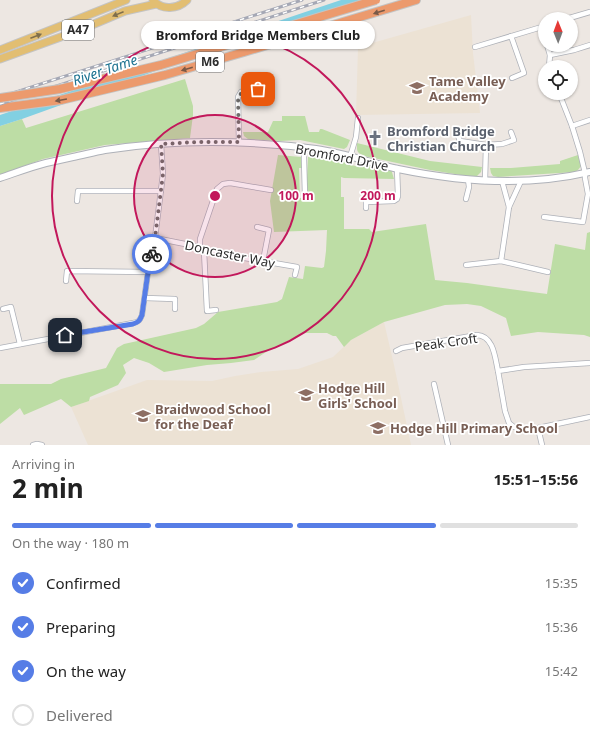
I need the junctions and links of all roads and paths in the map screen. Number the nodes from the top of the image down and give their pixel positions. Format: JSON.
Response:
{"nodes":[{"id":1,"x":126,"y":0,"type":"edge"},
{"id":2,"x":188,"y":0,"type":"edge"},
{"id":3,"x":376,"y":0,"type":"edge"},
{"id":4,"x":416,"y":0,"type":"edge"},
{"id":5,"x":154,"y":2,"type":"edge"},
{"id":6,"x":590,"y":12,"type":"edge"},
{"id":7,"x":578,"y":16,"type":"edge"},
{"id":8,"x":538,"y":28,"type":"edge"},
{"id":9,"x":511,"y":36,"type":"junction"},
{"id":10,"x":590,"y":45,"type":"edge"},
{"id":11,"x":475,"y":47,"type":"dead end"},
{"id":12,"x":0,"y":50,"type":"edge"},
{"id":13,"x":549,"y":52,"type":"edge"},
{"id":14,"x":550,"y":55,"type":"junction"},
{"id":15,"x":0,"y":59,"type":"edge"},
{"id":16,"x":550,"y":60,"type":"edge"},
{"id":17,"x":512,"y":78,"type":"dead end"},
{"id":18,"x":269,"y":89,"type":"dead end"},
{"id":19,"x":0,"y":98,"type":"edge"},
{"id":20,"x":562,"y":100,"type":"edge"},
{"id":21,"x":0,"y":108,"type":"edge"},
{"id":22,"x":358,"y":118,"type":"dead end"},
{"id":23,"x":590,"y":120,"type":"edge"},
{"id":24,"x":572,"y":126,"type":"junction"},
{"id":25,"x":456,"y":131,"type":"dead end"},
{"id":26,"x":511,"y":132,"type":"dead end"},
{"id":27,"x":239,"y":142,"type":"junction"},
{"id":28,"x":161,"y":144,"type":"junction"},
{"id":29,"x":486,"y":145,"type":"junction"},
{"id":30,"x":304,"y":148,"type":"junction"},
{"id":31,"x":350,"y":157,"type":"junction"},
{"id":32,"x":397,"y":168,"type":"junction"},
{"id":33,"x":588,"y":172,"type":"edge"},
{"id":34,"x":0,"y":178,"type":"edge"},
{"id":35,"x":468,"y":180,"type":"junction"},
{"id":36,"x":485,"y":180,"type":"junction"},
{"id":37,"x":502,"y":181,"type":"junction"},
{"id":38,"x":521,"y":181,"type":"junction"},
{"id":39,"x":271,"y":190,"type":"dead end"},
{"id":40,"x":161,"y":191,"type":"junction"},
{"id":41,"x":305,"y":196,"type":"dead end"},
{"id":42,"x":466,"y":199,"type":"dead end"},
{"id":43,"x":77,"y":201,"type":"dead end"},
{"id":44,"x":509,"y":207,"type":"junction"},
{"id":45,"x":366,"y":208,"type":"dead end"},
{"id":46,"x":544,"y":217,"type":"dead end"},
{"id":47,"x":257,"y":227,"type":"dead end"},
{"id":48,"x":155,"y":238,"type":"junction"},
{"id":49,"x":200,"y":247,"type":"junction"},
{"id":50,"x":204,"y":251,"type":"junction"},
{"id":51,"x":263,"y":261,"type":"junction"},
{"id":52,"x":501,"y":261,"type":"junction"},
{"id":53,"x":466,"y":265,"type":"dead end"},
{"id":54,"x":148,"y":272,"type":"junction"},
{"id":55,"x":548,"y":272,"type":"dead end"},
{"id":56,"x":295,"y":275,"type":"dead end"},
{"id":57,"x":66,"y":281,"type":"dead end"},
{"id":58,"x":145,"y":298,"type":"junction"},
{"id":59,"x":3,"y":309,"type":"dead end"},
{"id":60,"x":175,"y":309,"type":"dead end"},
{"id":61,"x":216,"y":310,"type":"dead end"},
{"id":62,"x":20,"y":344,"type":"junction"},
{"id":63,"x":0,"y":348,"type":"edge"},
{"id":64,"x":396,"y":352,"type":"dead end"},
{"id":65,"x":590,"y":363,"type":"edge"},
{"id":66,"x":498,"y":371,"type":"junction"},
{"id":67,"x":434,"y":384,"type":"dead end"},
{"id":68,"x":590,"y":417,"type":"edge"},
{"id":69,"x":538,"y":428,"type":"junction"},
{"id":70,"x":33,"y":445,"type":"edge"},
{"id":71,"x":42,"y":445,"type":"edge"},
{"id":72,"x":448,"y":445,"type":"edge"},
{"id":73,"x":542,"y":445,"type":"edge"}],
"edges":[{"from":12,"to":1,"type":"main road","number":"A47","one_way":true},
{"from":2,"to":5,"type":"main road"},
{"from":3,"to":19,"type":"highway","number":"M6","bridge":true},
{"from":4,"to":21,"type":"highway","number":"M6","one_way":true},
{"from":5,"to":15,"type":"main road","number":"A47","one_way":true},
{"from":6,"to":7,"type":"street"},
{"from":8,"to":9,"type":"street"},
{"from":9,"to":11,"type":"street"},
{"from":9,"to":17,"type":"street"},
{"from":10,"to":14,"type":"street"},
{"from":13,"to":14,"type":"street"},
{"from":14,"to":16,"type":"street"},
{"from":18,"to":27,"type":"street"},
{"from":20,"to":24,"type":"street"},
{"from":22,"to":31,"type":"street"},
{"from":23,"to":24,"type":"street"},
{"from":24,"to":33,"type":"street"},
{"from":25,"to":29,"type":"street"},
{"from":26,"to":29,"type":"street"},
{"from":27,"to":28,"type":"street","name":"Bromford Drive"},
{"from":27,"to":30,"type":"street","name":"Bromford Drive"},
{"from":28,"to":34,"type":"street","name":"Bromford Drive"},
{"from":28,"to":40,"type":"street"},
{"from":29,"to":36,"type":"street"},
{"from":30,"to":31,"type":"street","name":"Bromford Drive"},
{"from":30,"to":41,"type":"street"},
{"from":31,"to":32,"type":"street","name":"Bromford Drive"},
{"from":32,"to":35,"type":"street","name":"Bromford Drive"},
{"from":32,"to":45,"type":"street"},
{"from":33,"to":38,"type":"street","name":"Bromford Drive"},
{"from":33,"to":46,"type":"street"},
{"from":35,"to":36,"type":"street","name":"Bromford Drive"},
{"from":35,"to":42,"type":"street"},
{"from":36,"to":37,"type":"street","name":"Bromford Drive"},
{"from":37,"to":38,"type":"street","name":"Bromford Drive"},
{"from":37,"to":44,"type":"street"},
{"from":38,"to":44,"type":"street"},
{"from":39,"to":49,"type":"street"},
{"from":40,"to":43,"type":"street"},
{"from":40,"to":48,"type":"street"},
{"from":44,"to":52,"type":"street"},
{"from":47,"to":51,"type":"street"},
{"from":48,"to":49,"type":"street","name":"Doncaster Way"},
{"from":48,"to":54,"type":"street"},
{"from":49,"to":50,"type":"street","name":"Doncaster Way"},
{"from":50,"to":51,"type":"street","name":"Doncaster Way"},
{"from":50,"to":61,"type":"street"},
{"from":51,"to":56,"type":"street","name":"Doncaster Way"},
{"from":52,"to":53,"type":"street"},
{"from":52,"to":55,"type":"street"},
{"from":54,"to":57,"type":"street"},
{"from":54,"to":58,"type":"street"},
{"from":58,"to":60,"type":"street"},
{"from":58,"to":62,"type":"street"},
{"from":59,"to":62,"type":"street"},
{"from":62,"to":63,"type":"street"},
{"from":64,"to":66,"type":"street","name":"Peak Croft"},
{"from":65,"to":66,"type":"street"},
{"from":66,"to":69,"type":"street"},
{"from":67,"to":72,"type":"street"},
{"from":68,"to":69,"type":"street"},
{"from":69,"to":73,"type":"street"},
{"from":70,"to":71,"type":"street"}]}
